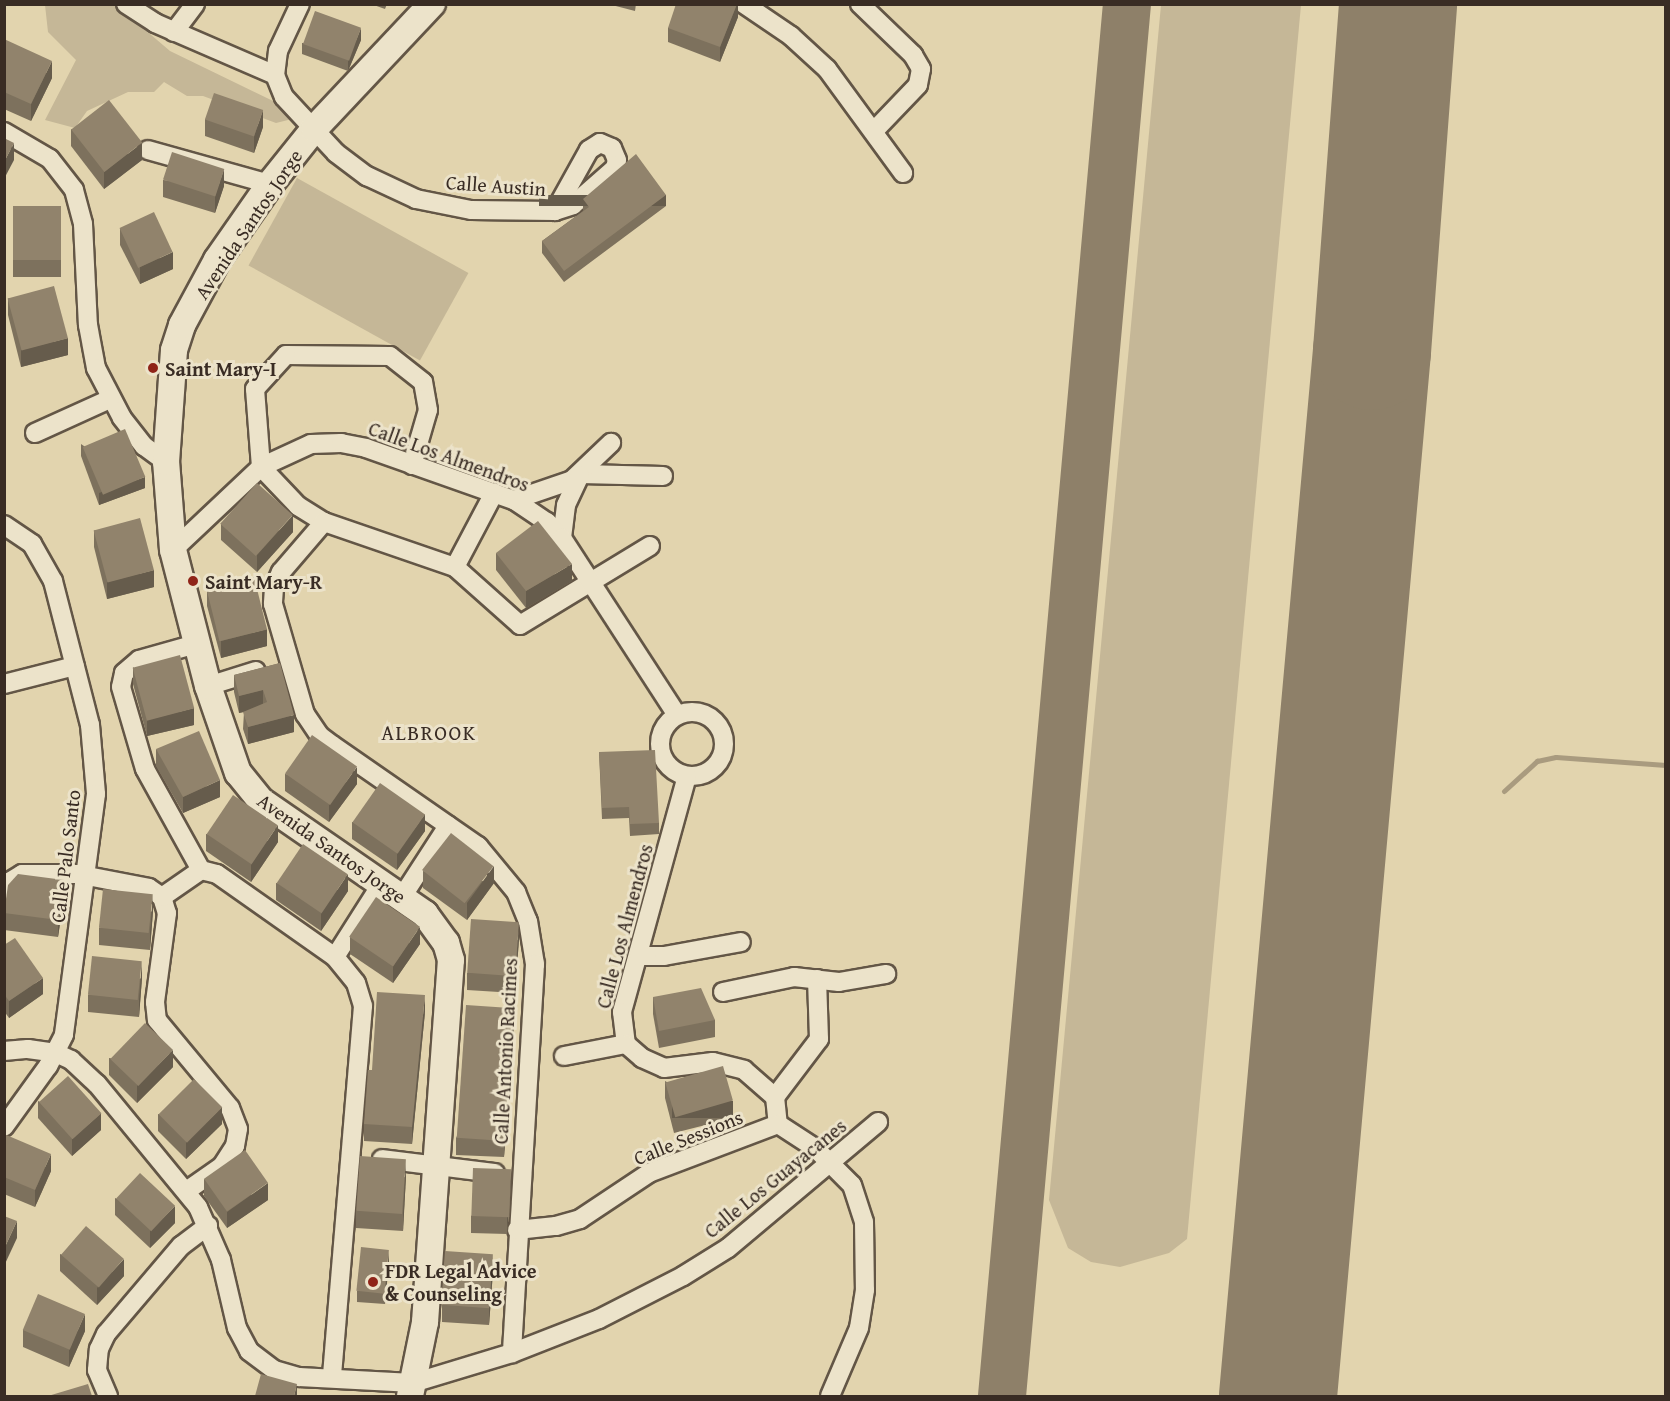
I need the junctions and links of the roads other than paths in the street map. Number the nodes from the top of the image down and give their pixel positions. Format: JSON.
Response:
{"nodes":[{"id":1,"x":126,"y":4,"type":"edge"},
{"id":2,"x":195,"y":4,"type":"edge"},
{"id":3,"x":300,"y":4,"type":"edge"},
{"id":4,"x":432,"y":4,"type":"edge"},
{"id":5,"x":744,"y":4,"type":"edge"},
{"id":6,"x":861,"y":4,"type":"edge"},
{"id":7,"x":174,"y":32,"type":"junction"},
{"id":8,"x":275,"y":75,"type":"junction"},
{"id":9,"x":314,"y":129,"type":"junction"},
{"id":10,"x":875,"y":130,"type":"junction"},
{"id":11,"x":4,"y":132,"type":"edge"},
{"id":12,"x":148,"y":150,"type":"dead end"},
{"id":13,"x":903,"y":173,"type":"dead end"},
{"id":14,"x":270,"y":184,"type":"junction"},
{"id":15,"x":555,"y":211,"type":"dead end"},
{"id":16,"x":110,"y":399,"type":"junction"},
{"id":17,"x":35,"y":433,"type":"dead end"},
{"id":18,"x":611,"y":443,"type":"dead end"},
{"id":19,"x":166,"y":462,"type":"junction"},
{"id":20,"x":412,"y":465,"type":"junction"},
{"id":21,"x":261,"y":467,"type":"junction"},
{"id":22,"x":581,"y":474,"type":"junction"},
{"id":23,"x":663,"y":476,"type":"dead end"},
{"id":24,"x":494,"y":494,"type":"junction"},
{"id":25,"x":514,"y":501,"type":"junction"},
{"id":26,"x":324,"y":522,"type":"junction"},
{"id":27,"x":4,"y":525,"type":"edge"},
{"id":28,"x":561,"y":538,"type":"junction"},
{"id":29,"x":650,"y":546,"type":"dead end"},
{"id":30,"x":173,"y":550,"type":"junction"},
{"id":31,"x":455,"y":567,"type":"junction"},
{"id":32,"x":591,"y":585,"type":"junction"},
{"id":33,"x":196,"y":644,"type":"junction"},
{"id":34,"x":289,"y":662,"type":"junction"},
{"id":35,"x":75,"y":666,"type":"junction"},
{"id":36,"x":4,"y":684,"type":"edge"},
{"id":37,"x":208,"y":686,"type":"junction"},
{"id":38,"x":676,"y":715,"type":"junction"},
{"id":39,"x":687,"y":776,"type":"junction"},
{"id":40,"x":448,"y":826,"type":"junction"},
{"id":41,"x":201,"y":870,"type":"junction"},
{"id":42,"x":87,"y":875,"type":"junction"},
{"id":43,"x":392,"y":890,"type":"junction"},
{"id":44,"x":4,"y":891,"type":"edge"},
{"id":45,"x":162,"y":897,"type":"junction"},
{"id":46,"x":741,"y":942,"type":"dead end"},
{"id":47,"x":639,"y":956,"type":"junction"},
{"id":48,"x":335,"y":957,"type":"junction"},
{"id":49,"x":886,"y":974,"type":"dead end"},
{"id":50,"x":816,"y":979,"type":"junction"},
{"id":51,"x":723,"y":992,"type":"dead end"},
{"id":52,"x":626,"y":1044,"type":"junction"},
{"id":53,"x":4,"y":1052,"type":"edge"},
{"id":54,"x":56,"y":1053,"type":"junction"},
{"id":55,"x":564,"y":1056,"type":"dead end"},
{"id":56,"x":775,"y":1097,"type":"junction"},
{"id":57,"x":878,"y":1122,"type":"dead end"},
{"id":58,"x":778,"y":1124,"type":"junction"},
{"id":59,"x":4,"y":1127,"type":"edge"},
{"id":60,"x":351,"y":1155,"type":"junction"},
{"id":61,"x":832,"y":1162,"type":"junction"},
{"id":62,"x":437,"y":1166,"type":"junction"},
{"id":63,"x":520,"y":1175,"type":"junction"},
{"id":64,"x":188,"y":1190,"type":"junction"},
{"id":65,"x":208,"y":1226,"type":"junction"},
{"id":66,"x":517,"y":1230,"type":"junction"},
{"id":67,"x":512,"y":1353,"type":"junction"},
{"id":68,"x":332,"y":1377,"type":"junction"},
{"id":69,"x":412,"y":1390,"type":"edge"},
{"id":70,"x":108,"y":1396,"type":"edge"},
{"id":71,"x":830,"y":1396,"type":"edge"}],
"edges":[{"from":1,"to":7,"type":"street"},
{"from":2,"to":7,"type":"street"},
{"from":3,"to":8,"type":"street"},
{"from":4,"to":9,"type":"main road","name":"Avenida Santos Jorge"},
{"from":5,"to":10,"type":"street"},
{"from":6,"to":10,"type":"street"},
{"from":7,"to":8,"type":"street"},
{"from":8,"to":9,"type":"street","name":"Calle Austin"},
{"from":9,"to":14,"type":"main road","name":"Avenida Santos Jorge"},
{"from":9,"to":15,"type":"street","name":"Calle Austin"},
{"from":10,"to":13,"type":"street"},
{"from":11,"to":16,"type":"street"},
{"from":12,"to":14,"type":"street"},
{"from":14,"to":19,"type":"main road","name":"Avenida Santos Jorge"},
{"from":16,"to":17,"type":"street"},
{"from":16,"to":19,"type":"street"},
{"from":18,"to":22,"type":"street"},
{"from":19,"to":30,"type":"main road","name":"Avenida Santos Jorge"},
{"from":20,"to":21,"type":"street","name":"Calle Los Almendros"},
{"from":20,"to":21,"type":"street"},
{"from":20,"to":24,"type":"street","name":"Calle Los Almendros"},
{"from":21,"to":26,"type":"street"},
{"from":21,"to":30,"type":"street","name":"Calle Los Almendros"},
{"from":22,"to":23,"type":"street"},
{"from":22,"to":25,"type":"street"},
{"from":22,"to":28,"type":"street"},
{"from":24,"to":25,"type":"street","name":"Calle Los Almendros"},
{"from":24,"to":31,"type":"street"},
{"from":25,"to":28,"type":"street","name":"Calle Los Almendros"},
{"from":26,"to":31,"type":"street"},
{"from":26,"to":34,"type":"street","name":"Calle Antonio Racimes"},
{"from":27,"to":35,"type":"street","name":"Calle Palo Santo"},
{"from":28,"to":32,"type":"street","name":"Calle Los Almendros"},
{"from":29,"to":32,"type":"street"},
{"from":30,"to":33,"type":"main road","name":"Avenida Santos Jorge"},
{"from":31,"to":32,"type":"street"},
{"from":32,"to":38,"type":"street","name":"Calle Los Almendros"},
{"from":33,"to":37,"type":"main road","name":"Avenida Santos Jorge"},
{"from":33,"to":41,"type":"street"},
{"from":34,"to":37,"type":"street"},
{"from":34,"to":40,"type":"street","name":"Calle Antonio Racimes"},
{"from":35,"to":36,"type":"street"},
{"from":35,"to":42,"type":"street","name":"Calle Palo Santo"},
{"from":37,"to":43,"type":"main road","name":"Avenida Santos Jorge"},
{"from":38,"to":39,"type":"street"},
{"from":38,"to":39,"type":"street"},
{"from":39,"to":47,"type":"street","name":"Calle Los Almendros"},
{"from":40,"to":43,"type":"street"},
{"from":40,"to":63,"type":"street","name":"Calle Antonio Racimes"},
{"from":41,"to":45,"type":"street"},
{"from":41,"to":48,"type":"street"},
{"from":42,"to":44,"type":"street"},
{"from":42,"to":45,"type":"street"},
{"from":42,"to":54,"type":"street","name":"Calle Palo Santo"},
{"from":43,"to":48,"type":"street"},
{"from":43,"to":62,"type":"main road","name":"Avenida Santos Jorge"},
{"from":45,"to":64,"type":"street"},
{"from":46,"to":47,"type":"street"},
{"from":47,"to":52,"type":"street","name":"Calle Los Almendros"},
{"from":48,"to":60,"type":"street"},
{"from":49,"to":50,"type":"street"},
{"from":50,"to":51,"type":"street"},
{"from":50,"to":56,"type":"street"},
{"from":52,"to":55,"type":"street"},
{"from":52,"to":56,"type":"street"},
{"from":53,"to":54,"type":"street","name":"Calle Los Guayacanes"},
{"from":54,"to":59,"type":"street","name":"Calle Palo Santo"},
{"from":54,"to":64,"type":"street","name":"Calle Los Guayacanes"},
{"from":56,"to":58,"type":"street"},
{"from":57,"to":61,"type":"street","name":"Calle Los Guayacanes"},
{"from":58,"to":61,"type":"street"},
{"from":58,"to":66,"type":"street","name":"Calle Sessions"},
{"from":60,"to":62,"type":"street"},
{"from":60,"to":68,"type":"street"},
{"from":61,"to":67,"type":"street","name":"Calle Los Guayacanes"},
{"from":61,"to":71,"type":"street"},
{"from":62,"to":63,"type":"street"},
{"from":62,"to":69,"type":"main road","name":"Avenida Santos Jorge"},
{"from":63,"to":66,"type":"street","name":"Calle Antonio Racimes"},
{"from":64,"to":65,"type":"street","name":"Calle Los Guayacanes"},
{"from":65,"to":68,"type":"street","name":"Calle Los Guayacanes"},
{"from":65,"to":70,"type":"street"},
{"from":66,"to":67,"type":"street","name":"Calle Antonio Racimes"},
{"from":67,"to":69,"type":"street","name":"Calle Los Guayacanes"},
{"from":68,"to":69,"type":"street","name":"Calle Los Guayacanes"}]}
